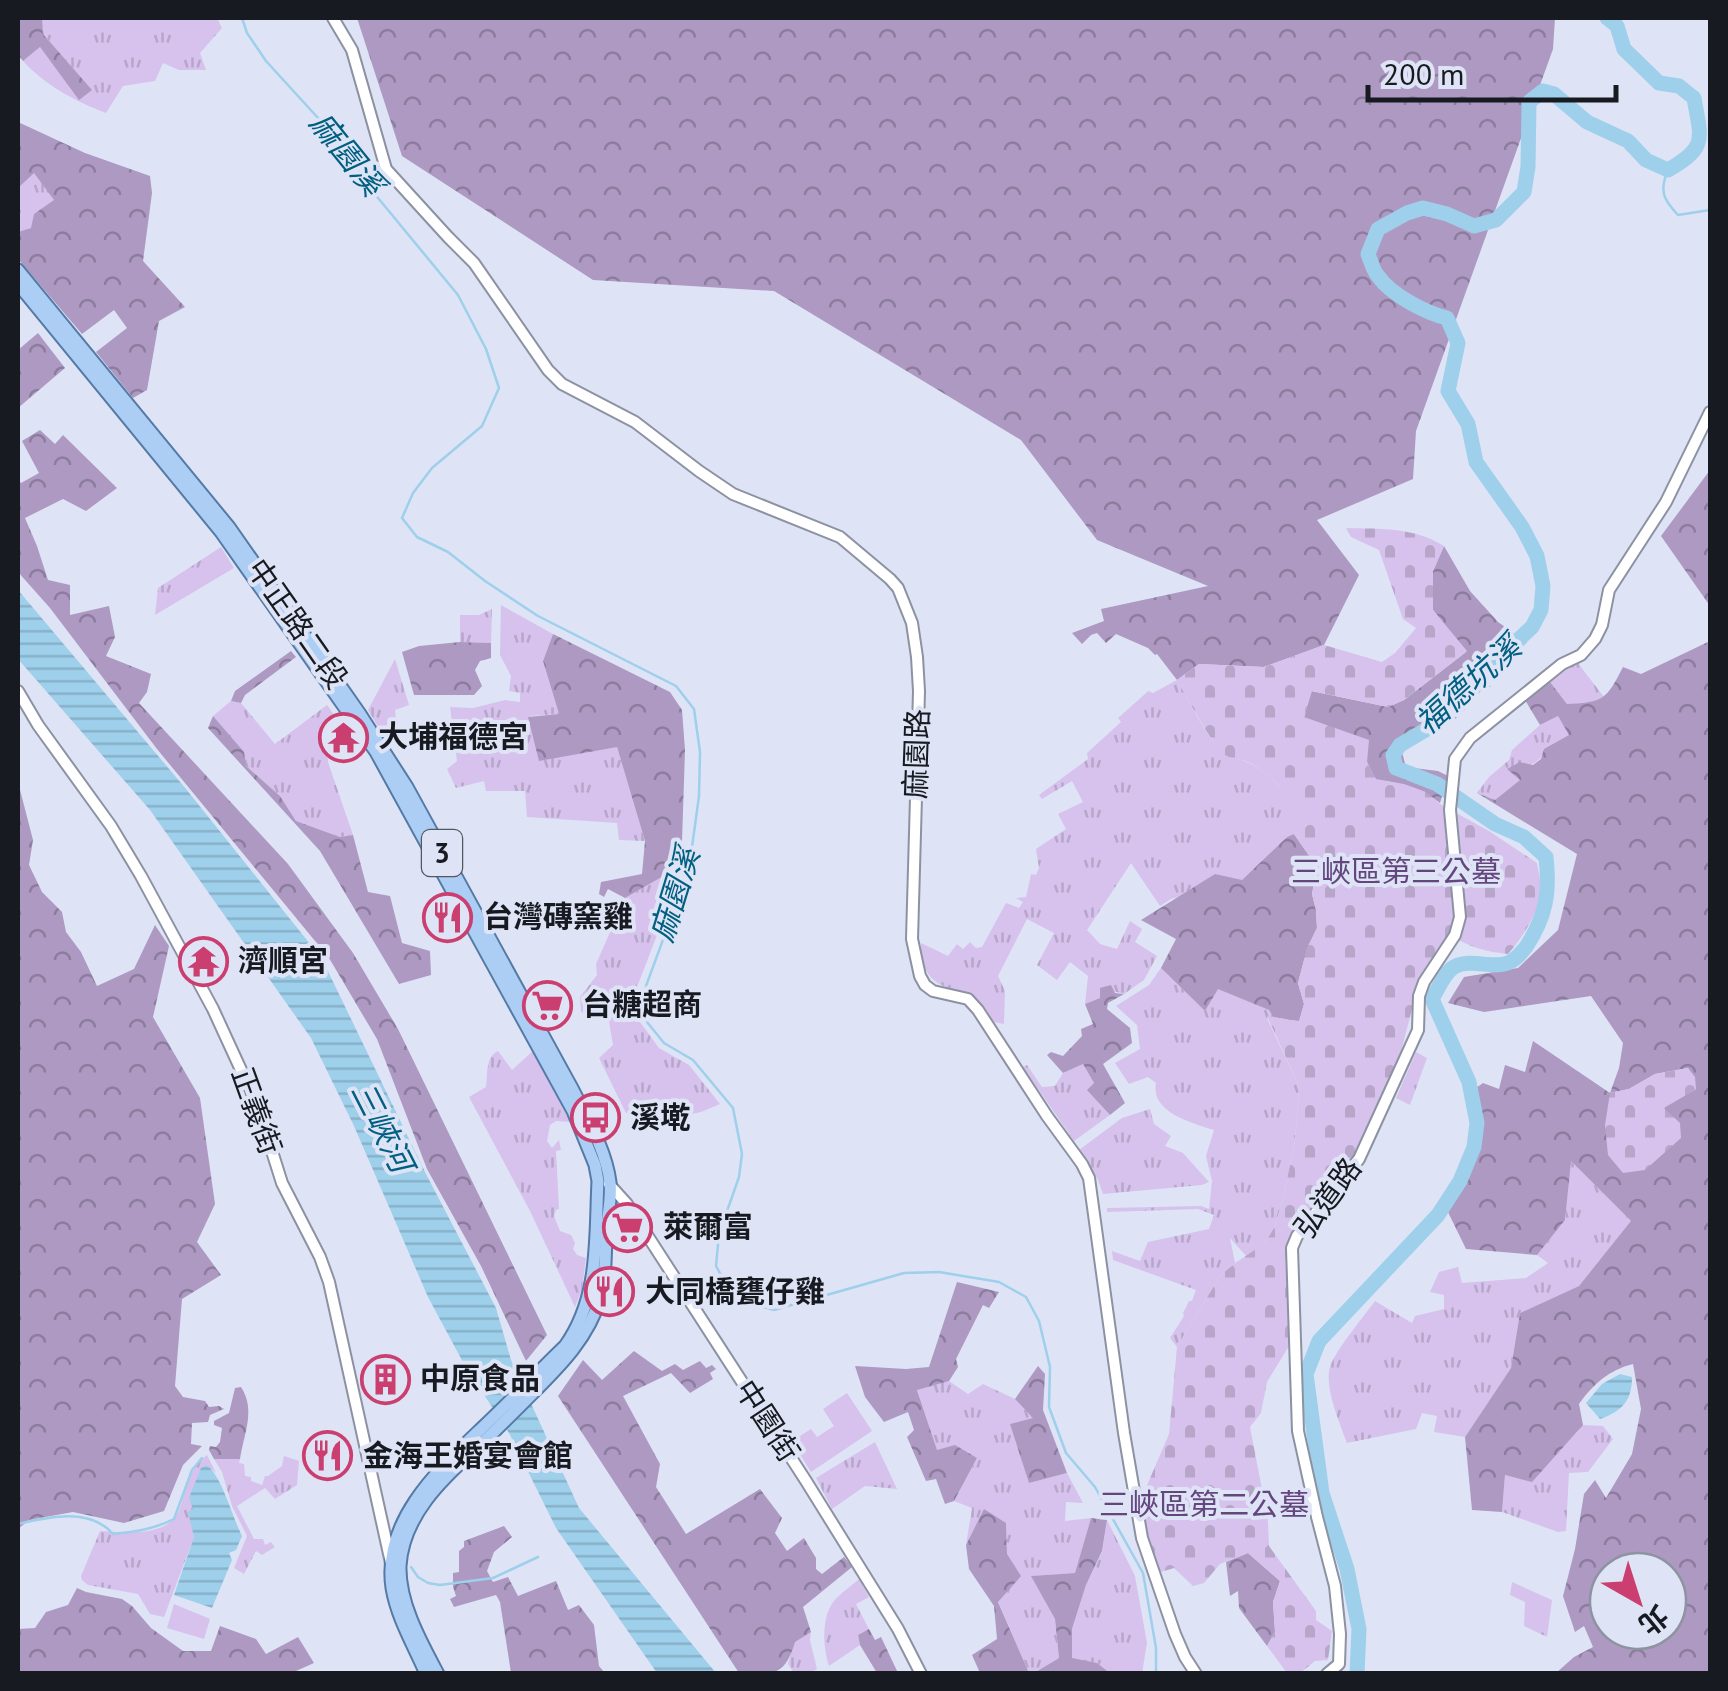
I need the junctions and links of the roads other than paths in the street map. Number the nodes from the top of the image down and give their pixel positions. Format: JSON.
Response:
{"nodes":[{"id":1,"x":333,"y":18,"type":"edge"},
{"id":2,"x":18,"y":270,"type":"edge"},
{"id":3,"x":18,"y":284,"type":"edge"},
{"id":4,"x":1710,"y":412,"type":"edge"},
{"id":5,"x":18,"y":691,"type":"edge"},
{"id":6,"x":604,"y":1182,"type":"junction"},
{"id":7,"x":396,"y":1566,"type":"junction"},
{"id":8,"x":426,"y":1674,"type":"edge"},
{"id":9,"x":438,"y":1674,"type":"edge"},
{"id":10,"x":921,"y":1674,"type":"edge"},
{"id":11,"x":1196,"y":1674,"type":"edge"},
{"id":12,"x":1327,"y":1674,"type":"edge"}],
"edges":[{"from":1,"to":11,"type":"street","name":"麻園路"},
{"from":2,"to":6,"type":"main road","name":"中正路二段","number":"3"},
{"from":3,"to":6,"type":"main road","name":"中正路二段","number":"3"},
{"from":4,"to":12,"type":"street","name":"弘道路"},
{"from":5,"to":7,"type":"street","name":"正義街"},
{"from":6,"to":7,"type":"main road","name":"中正路二段","number":"3"},
{"from":6,"to":10,"type":"street","name":"中園街"},
{"from":7,"to":8,"type":"main road","number":"3"},
{"from":7,"to":9,"type":"main road"}]}
